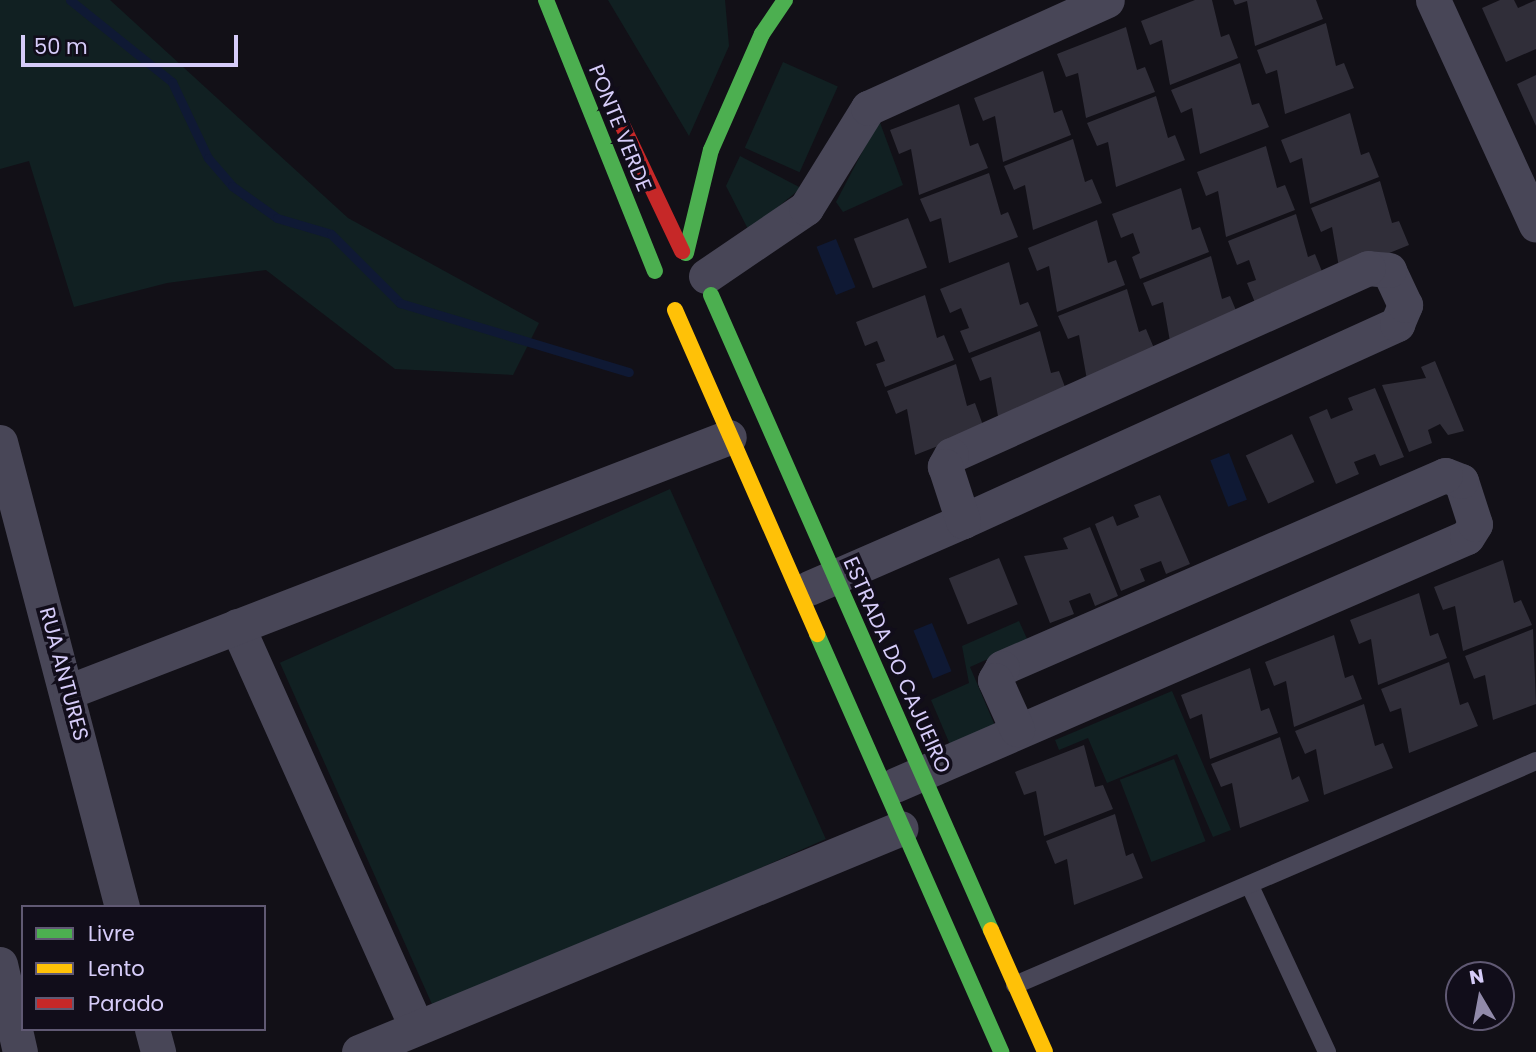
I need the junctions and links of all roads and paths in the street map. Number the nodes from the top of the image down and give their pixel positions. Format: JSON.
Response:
{"nodes":[{"id":1,"x":546,"y":0,"type":"edge"},
{"id":2,"x":552,"y":0,"type":"edge"},
{"id":3,"x":785,"y":0,"type":"edge"},
{"id":4,"x":1107,"y":0,"type":"edge"},
{"id":5,"x":1433,"y":0,"type":"edge"},
{"id":6,"x":711,"y":150,"type":"junction"},
{"id":7,"x":1536,"y":225,"type":"edge"},
{"id":8,"x":698,"y":269,"type":"junction"},
{"id":9,"x":656,"y":271,"type":"junction"},
{"id":10,"x":675,"y":310,"type":"junction"},
{"id":11,"x":729,"y":437,"type":"junction"},
{"id":12,"x":0,"y":442,"type":"edge"},
{"id":13,"x":964,"y":522,"type":"junction"},
{"id":14,"x":835,"y":577,"type":"junction"},
{"id":15,"x":797,"y":593,"type":"junction"},
{"id":16,"x":237,"y":626,"type":"junction"},
{"id":17,"x":70,"y":691,"type":"junction"},
{"id":18,"x":1017,"y":729,"type":"junction"},
{"id":19,"x":1536,"y":761,"type":"edge"},
{"id":20,"x":922,"y":773,"type":"junction"},
{"id":21,"x":885,"y":790,"type":"junction"},
{"id":22,"x":901,"y":828,"type":"junction"},
{"id":23,"x":1251,"y":886,"type":"junction"},
{"id":24,"x":122,"y":905,"type":"edge"},
{"id":25,"x":0,"y":964,"type":"edge"},
{"id":26,"x":996,"y":992,"type":"junction"},
{"id":27,"x":416,"y":1028,"type":"junction"},
{"id":28,"x":153,"y":1031,"type":"edge"},
{"id":29,"x":20,"y":1052,"type":"edge"},
{"id":30,"x":158,"y":1052,"type":"edge"},
{"id":31,"x":359,"y":1052,"type":"edge"},
{"id":32,"x":1000,"y":1052,"type":"edge"},
{"id":33,"x":1045,"y":1052,"type":"edge"},
{"id":34,"x":1327,"y":1052,"type":"edge"}],
"edges":[{"from":1,"to":9,"type":"main road","name":"PONTE VERDE"},
{"from":2,"to":8,"type":"main road","name":"PONTE VERDE"},
{"from":3,"to":6,"type":"main road","name":"ESTRADA DO CAJUEIRO"},
{"from":4,"to":8,"type":"street"},
{"from":5,"to":7,"type":"street"},
{"from":6,"to":8,"type":"main road","name":"ESTRADA DO CAJUEIRO"},
{"from":6,"to":8,"type":"main road","name":"ESTRADA DO CAJUEIRO"},
{"from":8,"to":9,"type":"main road"},
{"from":8,"to":10,"type":"main road"},
{"from":8,"to":14,"type":"main road","name":"ESTRADA DO CAJUEIRO"},
{"from":9,"to":10,"type":"main road","name":"PONTE VERDE"},
{"from":10,"to":11,"type":"main road","name":"ESTRADA DO CAJUEIRO"},
{"from":11,"to":15,"type":"main road","name":"ESTRADA DO CAJUEIRO"},
{"from":11,"to":16,"type":"street"},
{"from":12,"to":17,"type":"street","name":"RUA ANTURES"},
{"from":13,"to":13,"type":"street"},
{"from":13,"to":14,"type":"street"},
{"from":14,"to":15,"type":"street"},
{"from":14,"to":20,"type":"main road","name":"ESTRADA DO CAJUEIRO"},
{"from":15,"to":21,"type":"main road","name":"ESTRADA DO CAJUEIRO"},
{"from":16,"to":17,"type":"street"},
{"from":16,"to":27,"type":"street"},
{"from":17,"to":24,"type":"street","name":"RUA ANTURES"},
{"from":18,"to":18,"type":"street"},
{"from":18,"to":20,"type":"street"},
{"from":19,"to":23,"type":"lane"},
{"from":20,"to":21,"type":"street"},
{"from":20,"to":26,"type":"main road","name":"ESTRADA DO CAJUEIRO"},
{"from":21,"to":22,"type":"main road","name":"ESTRADA DO CAJUEIRO"},
{"from":22,"to":26,"type":"main road","name":"ESTRADA DO CAJUEIRO"},
{"from":22,"to":27,"type":"street"},
{"from":23,"to":26,"type":"lane"},
{"from":23,"to":34,"type":"lane"},
{"from":25,"to":29,"type":"street"},
{"from":26,"to":32,"type":"main road","name":"ESTRADA DO CAJUEIRO"},
{"from":26,"to":33,"type":"main road","name":"ESTRADA DO CAJUEIRO"},
{"from":27,"to":31,"type":"street"},
{"from":28,"to":30,"type":"street"}]}
